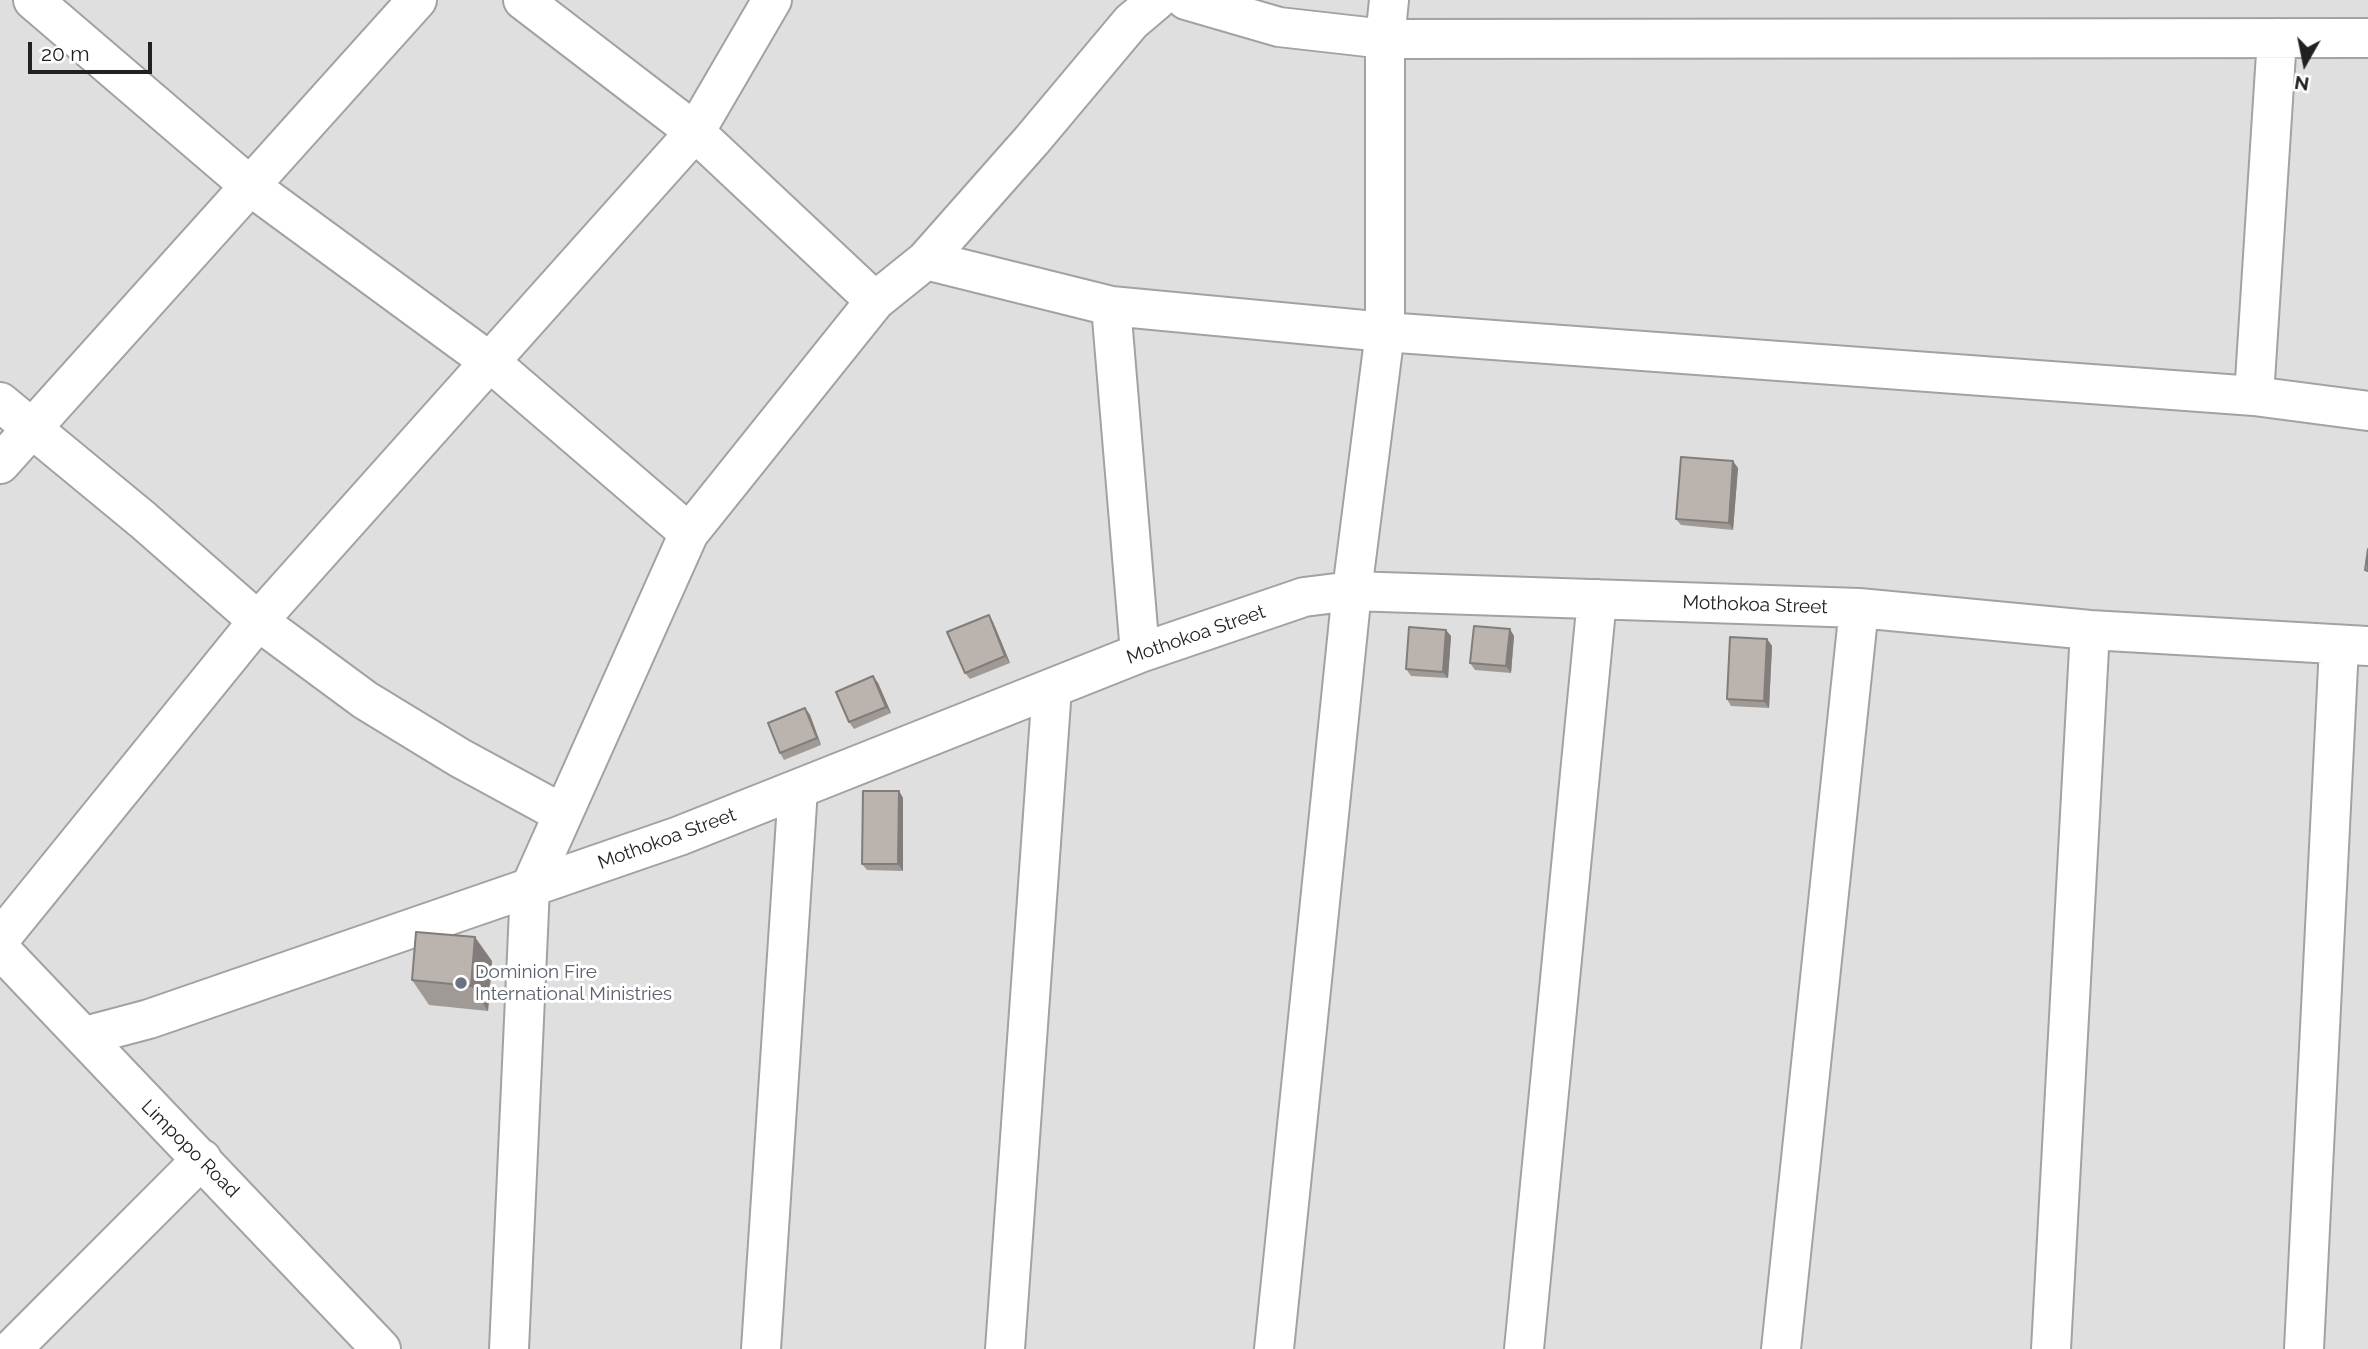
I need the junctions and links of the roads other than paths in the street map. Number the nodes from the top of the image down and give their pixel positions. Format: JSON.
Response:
{"nodes":[{"id":1,"x":33,"y":0,"type":"edge"},
{"id":2,"x":417,"y":0,"type":"edge"},
{"id":3,"x":523,"y":0,"type":"edge"},
{"id":4,"x":772,"y":0,"type":"edge"},
{"id":5,"x":1157,"y":0,"type":"edge"},
{"id":6,"x":1186,"y":0,"type":"edge"},
{"id":7,"x":1389,"y":0,"type":"edge"},
{"id":8,"x":2277,"y":38,"type":"junction"},
{"id":9,"x":2368,"y":38,"type":"edge"},
{"id":10,"x":1385,"y":39,"type":"junction"},
{"id":11,"x":695,"y":132,"type":"junction"},
{"id":12,"x":250,"y":186,"type":"junction"},
{"id":13,"x":926,"y":260,"type":"junction"},
{"id":14,"x":875,"y":301,"type":"junction"},
{"id":15,"x":1111,"y":306,"type":"junction"},
{"id":16,"x":1385,"y":332,"type":"junction"},
{"id":17,"x":489,"y":362,"type":"junction"},
{"id":18,"x":2254,"y":396,"type":"junction"},
{"id":19,"x":0,"y":402,"type":"edge"},
{"id":20,"x":2368,"y":411,"type":"edge"},
{"id":21,"x":32,"y":429,"type":"junction"},
{"id":22,"x":0,"y":464,"type":"edge"},
{"id":23,"x":689,"y":533,"type":"junction"},
{"id":24,"x":1352,"y":591,"type":"junction"},
{"id":25,"x":1597,"y":599,"type":"junction"},
{"id":26,"x":1859,"y":608,"type":"junction"},
{"id":27,"x":258,"y":621,"type":"junction"},
{"id":28,"x":2090,"y":630,"type":"junction"},
{"id":29,"x":2353,"y":646,"type":"edge"},
{"id":30,"x":1140,"y":653,"type":"junction"},
{"id":31,"x":1052,"y":688,"type":"junction"},
{"id":32,"x":798,"y":789,"type":"junction"},
{"id":33,"x":563,"y":814,"type":"junction"},
{"id":34,"x":530,"y":888,"type":"junction"},
{"id":35,"x":0,"y":939,"type":"edge"},
{"id":36,"x":0,"y":949,"type":"edge"},
{"id":37,"x":85,"y":1036,"type":"junction"},
{"id":38,"x":202,"y":1159,"type":"junction"},
{"id":39,"x":12,"y":1349,"type":"edge"},
{"id":40,"x":381,"y":1349,"type":"edge"},
{"id":41,"x":509,"y":1349,"type":"edge"},
{"id":42,"x":761,"y":1349,"type":"edge"},
{"id":43,"x":1005,"y":1349,"type":"edge"},
{"id":44,"x":1274,"y":1349,"type":"edge"},
{"id":45,"x":1524,"y":1349,"type":"edge"},
{"id":46,"x":1781,"y":1349,"type":"edge"},
{"id":47,"x":2051,"y":1349,"type":"edge"},
{"id":48,"x":2304,"y":1349,"type":"edge"}],
"edges":[{"from":1,"to":12,"type":"street"},
{"from":2,"to":12,"type":"street"},
{"from":3,"to":11,"type":"street"},
{"from":4,"to":11,"type":"street"},
{"from":5,"to":13,"type":"street"},
{"from":6,"to":10,"type":"street"},
{"from":7,"to":10,"type":"street"},
{"from":8,"to":9,"type":"street"},
{"from":8,"to":10,"type":"street"},
{"from":8,"to":18,"type":"street"},
{"from":10,"to":16,"type":"street"},
{"from":11,"to":14,"type":"street"},
{"from":11,"to":17,"type":"street"},
{"from":12,"to":17,"type":"street"},
{"from":12,"to":21,"type":"street"},
{"from":13,"to":14,"type":"street"},
{"from":13,"to":15,"type":"street"},
{"from":14,"to":23,"type":"street"},
{"from":15,"to":16,"type":"street"},
{"from":15,"to":30,"type":"street"},
{"from":16,"to":18,"type":"street"},
{"from":16,"to":24,"type":"street"},
{"from":17,"to":23,"type":"street"},
{"from":17,"to":27,"type":"street"},
{"from":18,"to":20,"type":"street"},
{"from":19,"to":21,"type":"street"},
{"from":21,"to":22,"type":"street"},
{"from":21,"to":27,"type":"street"},
{"from":23,"to":33,"type":"street"},
{"from":24,"to":25,"type":"street","name":"Mothokoa Street"},
{"from":24,"to":30,"type":"street","name":"Mothokoa Street"},
{"from":24,"to":44,"type":"street"},
{"from":25,"to":26,"type":"street","name":"Mothokoa Street"},
{"from":25,"to":45,"type":"street"},
{"from":26,"to":28,"type":"street","name":"Mothokoa Street"},
{"from":26,"to":46,"type":"street"},
{"from":27,"to":33,"type":"street"},
{"from":27,"to":35,"type":"street"},
{"from":28,"to":29,"type":"street","name":"Mothokoa Street"},
{"from":28,"to":47,"type":"street"},
{"from":29,"to":48,"type":"street"},
{"from":30,"to":31,"type":"street","name":"Mothokoa Street"},
{"from":31,"to":32,"type":"street","name":"Mothokoa Street"},
{"from":31,"to":43,"type":"street"},
{"from":32,"to":34,"type":"street","name":"Mothokoa Street"},
{"from":32,"to":42,"type":"street"},
{"from":33,"to":34,"type":"street"},
{"from":34,"to":37,"type":"street","name":"Mothokoa Street"},
{"from":34,"to":41,"type":"street"},
{"from":36,"to":37,"type":"street","name":"Limpopo Road"},
{"from":37,"to":38,"type":"street","name":"Limpopo Road"},
{"from":38,"to":39,"type":"street"},
{"from":38,"to":40,"type":"street","name":"Limpopo Road"}]}
